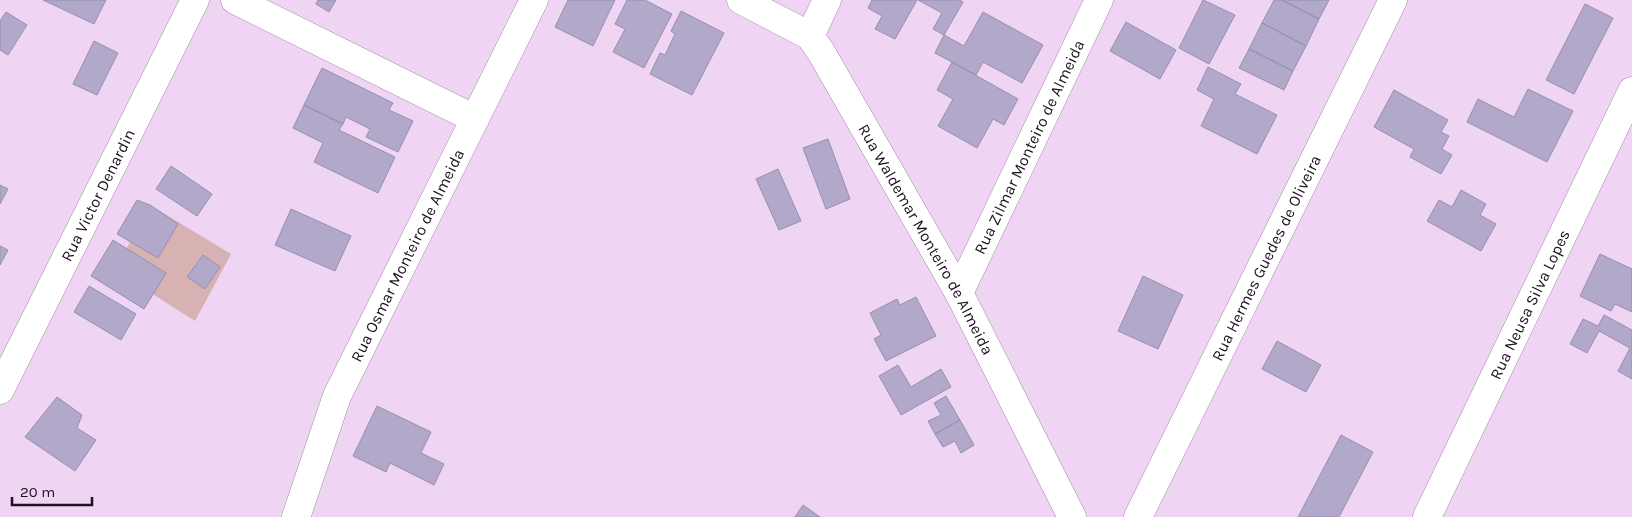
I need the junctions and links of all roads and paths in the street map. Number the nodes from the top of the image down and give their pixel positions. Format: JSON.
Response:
{"nodes":[{"id":1,"x":195,"y":0,"type":"edge"},
{"id":2,"x":235,"y":0,"type":"edge"},
{"id":3,"x":534,"y":0,"type":"edge"},
{"id":4,"x":741,"y":0,"type":"edge"},
{"id":5,"x":827,"y":0,"type":"edge"},
{"id":6,"x":1099,"y":0,"type":"edge"},
{"id":7,"x":1394,"y":0,"type":"edge"},
{"id":8,"x":810,"y":36,"type":"junction"},
{"id":9,"x":1632,"y":91,"type":"edge"},
{"id":10,"x":475,"y":119,"type":"junction"},
{"id":11,"x":959,"y":293,"type":"junction"},
{"id":12,"x":0,"y":390,"type":"edge"},
{"id":13,"x":296,"y":517,"type":"edge"},
{"id":14,"x":1072,"y":517,"type":"edge"},
{"id":15,"x":1138,"y":517,"type":"edge"},
{"id":16,"x":1426,"y":517,"type":"edge"}],
"edges":[{"from":1,"to":12,"type":"street","name":"Rua Victor Denardin"},
{"from":2,"to":10,"type":"street"},
{"from":3,"to":10,"type":"street","name":"Rua Osmar Monteiro de Almeida"},
{"from":4,"to":8,"type":"street","name":"Rua Waldemar Monteiro de Almeida"},
{"from":5,"to":8,"type":"street"},
{"from":6,"to":11,"type":"street","name":"Rua Zilmar Monteiro de Almeida"},
{"from":7,"to":15,"type":"street","name":"Rua Hermes Guedes de Oliveira"},
{"from":8,"to":11,"type":"street","name":"Rua Waldemar Monteiro de Almeida"},
{"from":9,"to":16,"type":"street","name":"Rua Neusa Silva Lopes"},
{"from":10,"to":13,"type":"street","name":"Rua Osmar Monteiro de Almeida"},
{"from":11,"to":14,"type":"street","name":"Rua Waldemar Monteiro de Almeida"}]}
